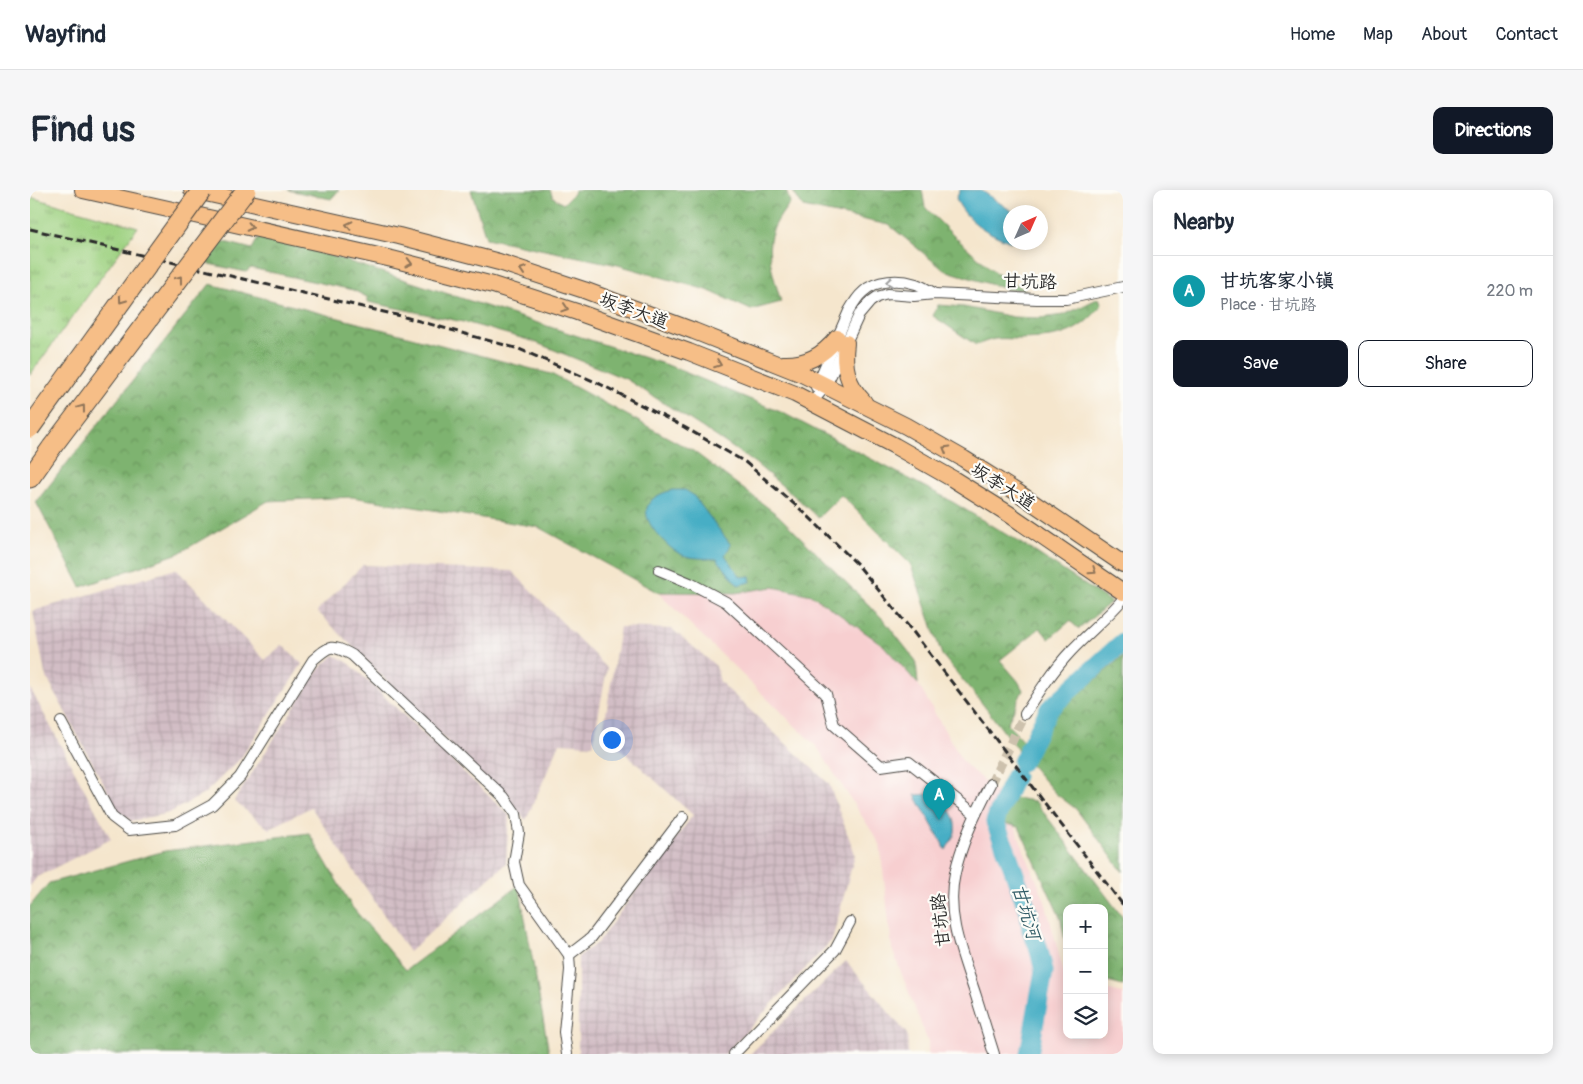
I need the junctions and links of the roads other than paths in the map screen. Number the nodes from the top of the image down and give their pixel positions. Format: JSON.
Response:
{"nodes":[{"id":1,"x":83,"y":190,"type":"edge"},
{"id":2,"x":192,"y":190,"type":"edge"},
{"id":3,"x":202,"y":190,"type":"edge"},
{"id":4,"x":246,"y":190,"type":"edge"},
{"id":5,"x":1123,"y":287,"type":"edge"},
{"id":6,"x":842,"y":341,"type":"junction"},
{"id":7,"x":776,"y":364,"type":"junction"},
{"id":8,"x":822,"y":384,"type":"junction"},
{"id":9,"x":812,"y":402,"type":"junction"},
{"id":10,"x":871,"y":408,"type":"junction"},
{"id":11,"x":30,"y":428,"type":"edge"},
{"id":12,"x":30,"y":478,"type":"edge"},
{"id":13,"x":1123,"y":564,"type":"edge"},
{"id":14,"x":658,"y":570,"type":"dead end"},
{"id":15,"x":1123,"y":592,"type":"edge"},
{"id":16,"x":1123,"y":599,"type":"edge"},
{"id":17,"x":1025,"y":714,"type":"tunnel mouth"},
{"id":18,"x":61,"y":722,"type":"dead end"},
{"id":19,"x":991,"y":784,"type":"tunnel mouth"},
{"id":20,"x":975,"y":814,"type":"junction"},
{"id":21,"x":683,"y":817,"type":"dead end"},
{"id":22,"x":850,"y":922,"type":"dead end"},
{"id":23,"x":569,"y":955,"type":"junction"},
{"id":24,"x":567,"y":1054,"type":"edge"},
{"id":25,"x":734,"y":1054,"type":"edge"},
{"id":26,"x":994,"y":1054,"type":"edge"}],
"edges":[{"from":1,"to":9,"type":"main road","name":"坂李大道","one_way":true},
{"from":7,"to":2,"type":"main road","name":"坂李大道","one_way":true},
{"from":3,"to":11,"type":"highway","one_way":true,"bridge":true},
{"from":12,"to":4,"type":"highway","one_way":true,"bridge":true},
{"from":5,"to":6,"type":"street","name":"甘坑路"},
{"from":6,"to":7,"type":"main road"},
{"from":6,"to":8,"type":"street","name":"甘坑路"},
{"from":6,"to":10,"type":"main road"},
{"from":7,"to":8,"type":"main road","name":"坂李大道"},
{"from":8,"to":9,"type":"street","name":"甘坑路"},
{"from":8,"to":10,"type":"main road","name":"坂李大道"},
{"from":9,"to":15,"type":"main road","name":"坂李大道","one_way":true},
{"from":13,"to":10,"type":"main road","name":"坂李大道","one_way":true},
{"from":14,"to":20,"type":"street"},
{"from":16,"to":17,"type":"street"},
{"from":18,"to":23,"type":"street"},
{"from":19,"to":20,"type":"street","name":"甘坑路"},
{"from":20,"to":26,"type":"street","name":"甘坑路"},
{"from":21,"to":23,"type":"street"},
{"from":22,"to":25,"type":"street"},
{"from":23,"to":24,"type":"street"}]}
